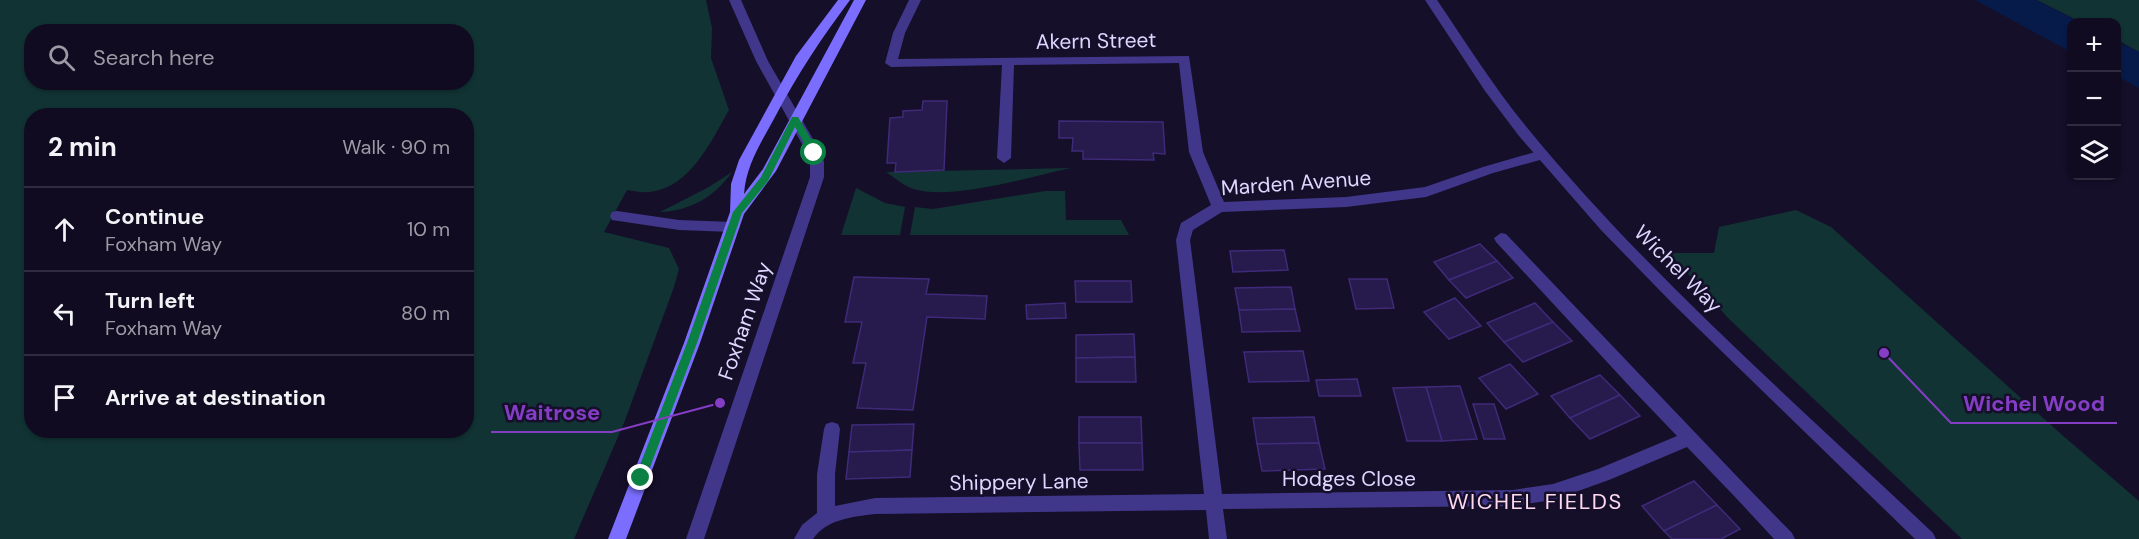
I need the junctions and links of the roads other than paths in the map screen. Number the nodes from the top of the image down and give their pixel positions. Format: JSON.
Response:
{"nodes":[{"id":1,"x":735,"y":0,"type":"edge"},
{"id":2,"x":844,"y":0,"type":"edge"},
{"id":3,"x":860,"y":0,"type":"edge"},
{"id":4,"x":915,"y":0,"type":"edge"},
{"id":5,"x":1431,"y":0,"type":"edge"},
{"id":6,"x":1008,"y":63,"type":"junction"},
{"id":7,"x":780,"y":94,"type":"junction"},
{"id":8,"x":795,"y":119,"type":"junction"},
{"id":9,"x":1542,"y":155,"type":"junction"},
{"id":10,"x":1004,"y":158,"type":"dead end"},
{"id":11,"x":1219,"y":207,"type":"junction"},
{"id":12,"x":617,"y":216,"type":"dead end"},
{"id":13,"x":735,"y":219,"type":"junction"},
{"id":14,"x":1501,"y":238,"type":"dead end"},
{"id":15,"x":832,"y":429,"type":"dead end"},
{"id":16,"x":1689,"y":438,"type":"junction"},
{"id":17,"x":1213,"y":503,"type":"junction"},
{"id":18,"x":826,"y":517,"type":"junction"},
{"id":19,"x":616,"y":539,"type":"edge"},
{"id":20,"x":695,"y":539,"type":"edge"},
{"id":21,"x":803,"y":539,"type":"edge"},
{"id":22,"x":1218,"y":539,"type":"edge"},
{"id":23,"x":1786,"y":539,"type":"edge"},
{"id":24,"x":1927,"y":539,"type":"edge"}],
"edges":[{"from":1,"to":7,"type":"street"},
{"from":2,"to":7,"type":"main road","name":"Foxham Way"},
{"from":3,"to":8,"type":"main road","name":"Foxham Way"},
{"from":4,"to":6,"type":"street","name":"Akern Street"},
{"from":5,"to":9,"type":"street","name":"Wichel Way"},
{"from":6,"to":10,"type":"street","name":"Akern Street"},
{"from":6,"to":11,"type":"street","name":"Akern Street"},
{"from":7,"to":8,"type":"street"},
{"from":7,"to":13,"type":"main road","name":"Foxham Way"},
{"from":8,"to":13,"type":"main road","name":"Foxham Way"},
{"from":8,"to":20,"type":"street","name":"Foxham Way"},
{"from":9,"to":11,"type":"street","name":"Marden Avenue"},
{"from":9,"to":24,"type":"street","name":"Wichel Way"},
{"from":11,"to":17,"type":"street","name":"Marden Avenue"},
{"from":12,"to":13,"type":"street"},
{"from":13,"to":19,"type":"main road","name":"Foxham Way"},
{"from":14,"to":16,"type":"street"},
{"from":15,"to":18,"type":"street"},
{"from":16,"to":17,"type":"street","name":"Hodges Close"},
{"from":16,"to":23,"type":"street"},
{"from":17,"to":18,"type":"street","name":"Shippery Lane"},
{"from":17,"to":22,"type":"street","name":"Marden Avenue"},
{"from":18,"to":21,"type":"street","name":"Shippery Lane"}]}
